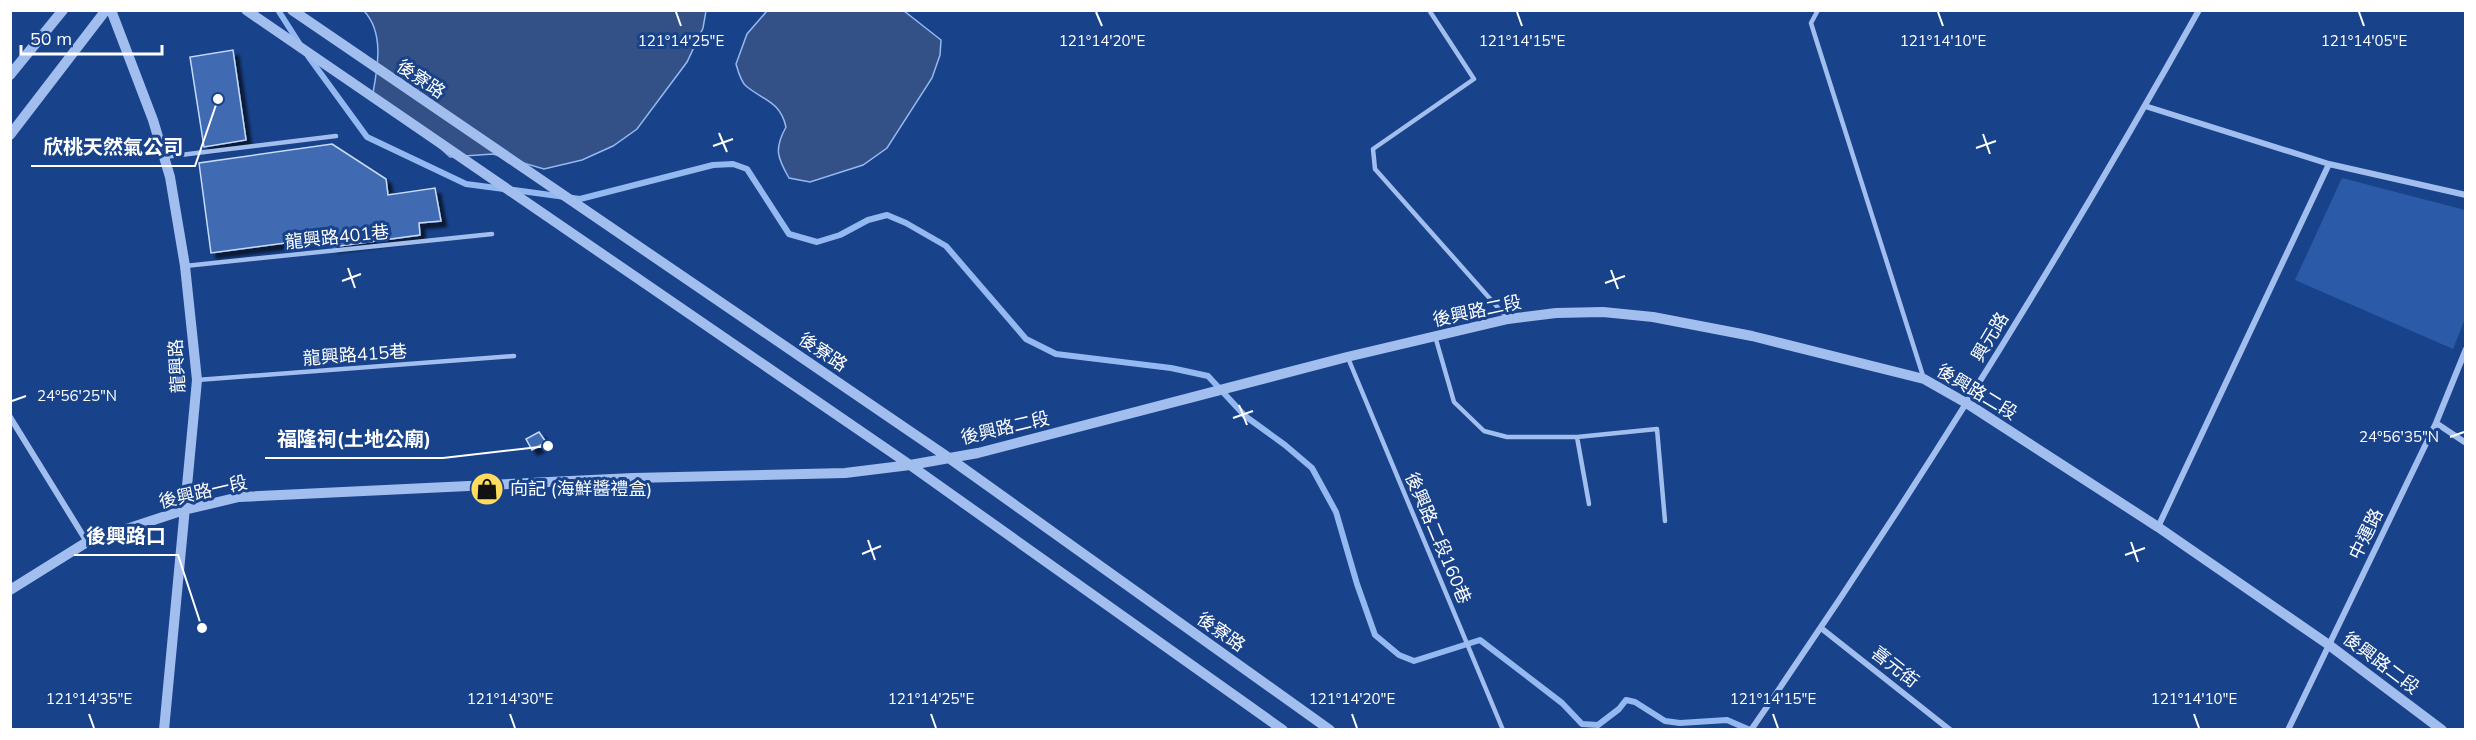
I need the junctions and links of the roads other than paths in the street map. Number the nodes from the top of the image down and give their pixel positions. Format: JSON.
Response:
{"nodes":[{"id":1,"x":63,"y":10,"type":"edge"},
{"id":2,"x":109,"y":10,"type":"edge"},
{"id":3,"x":246,"y":10,"type":"edge"},
{"id":4,"x":292,"y":10,"type":"edge"},
{"id":5,"x":1429,"y":10,"type":"edge"},
{"id":6,"x":1818,"y":10,"type":"edge"},
{"id":7,"x":2199,"y":10,"type":"edge"},
{"id":8,"x":10,"y":75,"type":"edge"},
{"id":9,"x":2145,"y":106,"type":"junction"},
{"id":10,"x":10,"y":135,"type":"edge"},
{"id":11,"x":336,"y":136,"type":"dead end"},
{"id":12,"x":164,"y":157,"type":"junction"},
{"id":13,"x":2329,"y":164,"type":"junction"},
{"id":14,"x":2466,"y":195,"type":"edge"},
{"id":15,"x":492,"y":234,"type":"dead end"},
{"id":16,"x":185,"y":266,"type":"junction"},
{"id":17,"x":1508,"y":319,"type":"junction"},
{"id":18,"x":1436,"y":336,"type":"junction"},
{"id":19,"x":2466,"y":350,"type":"edge"},
{"id":20,"x":514,"y":356,"type":"dead end"},
{"id":21,"x":1347,"y":357,"type":"junction"},
{"id":22,"x":1924,"y":379,"type":"junction"},
{"id":23,"x":197,"y":381,"type":"junction"},
{"id":24,"x":1968,"y":404,"type":"junction"},
{"id":25,"x":10,"y":417,"type":"edge"},
{"id":26,"x":2436,"y":423,"type":"junction"},
{"id":27,"x":1577,"y":437,"type":"junction"},
{"id":28,"x":2466,"y":443,"type":"edge"},
{"id":29,"x":949,"y":458,"type":"junction"},
{"id":30,"x":910,"y":465,"type":"junction"},
{"id":31,"x":420,"y":488,"type":"joint"},
{"id":32,"x":1588,"y":504,"type":"dead end"},
{"id":33,"x":184,"y":510,"type":"junction"},
{"id":34,"x":1665,"y":521,"type":"dead end"},
{"id":35,"x":2158,"y":527,"type":"junction"},
{"id":36,"x":87,"y":542,"type":"junction"},
{"id":37,"x":10,"y":590,"type":"edge"},
{"id":38,"x":1821,"y":628,"type":"junction"},
{"id":39,"x":2329,"y":645,"type":"junction"},
{"id":40,"x":164,"y":729,"type":"edge"},
{"id":41,"x":1283,"y":729,"type":"edge"},
{"id":42,"x":1330,"y":729,"type":"edge"},
{"id":43,"x":1503,"y":729,"type":"edge"},
{"id":44,"x":1751,"y":729,"type":"edge"},
{"id":45,"x":1950,"y":729,"type":"edge"},
{"id":46,"x":2288,"y":729,"type":"edge"},
{"id":47,"x":2442,"y":729,"type":"edge"}],
"edges":[{"from":1,"to":8,"type":"street"},
{"from":2,"to":10,"type":"street"},
{"from":2,"to":12,"type":"street","name":"龍興路"},
{"from":3,"to":30,"type":"street"},
{"from":4,"to":29,"type":"street","name":"後寮路"},
{"from":5,"to":17,"type":"lane"},
{"from":6,"to":22,"type":"lane"},
{"from":7,"to":9,"type":"street","name":"興元路"},
{"from":9,"to":13,"type":"street"},
{"from":9,"to":24,"type":"street","name":"興元路"},
{"from":11,"to":12,"type":"lane"},
{"from":12,"to":16,"type":"street","name":"龍興路"},
{"from":13,"to":14,"type":"street"},
{"from":13,"to":35,"type":"street"},
{"from":15,"to":16,"type":"lane","name":"龍興路401巷"},
{"from":16,"to":23,"type":"street","name":"龍興路"},
{"from":17,"to":18,"type":"street","name":"後興路二段"},
{"from":17,"to":22,"type":"street","name":"後興路二段"},
{"from":18,"to":21,"type":"street","name":"後興路二段"},
{"from":18,"to":27,"type":"lane"},
{"from":19,"to":26,"type":"street","name":"中運路"},
{"from":20,"to":23,"type":"lane","name":"龍興路415巷"},
{"from":21,"to":29,"type":"street","name":"後興路二段"},
{"from":21,"to":43,"type":"lane","name":"後興路二段160巷"},
{"from":22,"to":24,"type":"street","name":"後興路二段"},
{"from":23,"to":33,"type":"street","name":"龍興路"},
{"from":24,"to":35,"type":"street","name":"後興路二段"},
{"from":24,"to":38,"type":"street","name":"興元路"},
{"from":25,"to":36,"type":"street"},
{"from":26,"to":28,"type":"street"},
{"from":26,"to":39,"type":"street","name":"中運路"},
{"from":27,"to":32,"type":"lane"},
{"from":27,"to":34,"type":"lane"},
{"from":29,"to":30,"type":"street","name":"後興路二段"},
{"from":29,"to":42,"type":"street","name":"後寮路"},
{"from":30,"to":31,"type":"street","name":"後興路二段"},
{"from":30,"to":41,"type":"street"},
{"from":31,"to":33,"type":"street","name":"後興路一段"},
{"from":33,"to":36,"type":"street","name":"後興路一段"},
{"from":33,"to":40,"type":"street","name":"龍興路"},
{"from":35,"to":39,"type":"street","name":"後興路二段"},
{"from":36,"to":37,"type":"street","name":"後興路一段"},
{"from":38,"to":44,"type":"street","name":"興元路"},
{"from":38,"to":45,"type":"street","name":"喜元街"},
{"from":39,"to":46,"type":"street","name":"中運路"},
{"from":39,"to":47,"type":"street","name":"後興路二段"}]}
